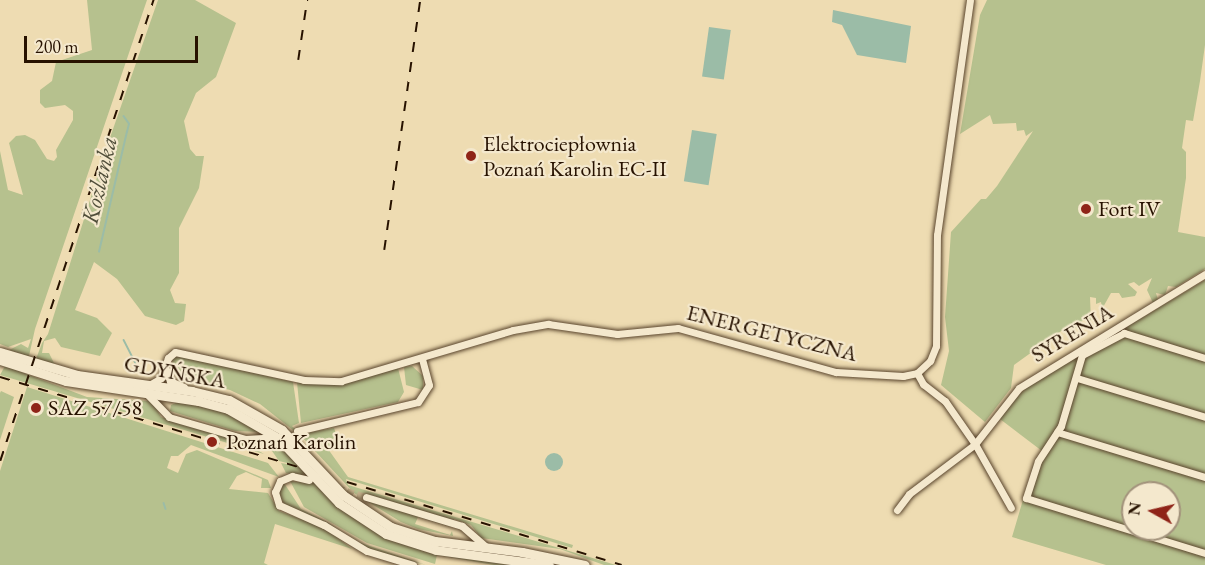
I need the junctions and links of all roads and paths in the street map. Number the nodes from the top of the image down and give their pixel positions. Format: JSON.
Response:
{"nodes":[{"id":1,"x":970,"y":0,"type":"edge"},
{"id":2,"x":1205,"y":274,"type":"edge"},
{"id":3,"x":0,"y":352,"type":"edge"},
{"id":4,"x":1079,"y":353,"type":"junction"},
{"id":5,"x":422,"y":358,"type":"junction"},
{"id":6,"x":1205,"y":358,"type":"edge"},
{"id":7,"x":0,"y":360,"type":"edge"},
{"id":8,"x":166,"y":369,"type":"junction"},
{"id":9,"x":916,"y":372,"type":"junction"},
{"id":10,"x":1077,"y":378,"type":"junction"},
{"id":11,"x":148,"y":389,"type":"junction"},
{"id":12,"x":192,"y":391,"type":"junction"},
{"id":13,"x":173,"y":397,"type":"junction"},
{"id":14,"x":162,"y":411,"type":"junction"},
{"id":15,"x":1205,"y":417,"type":"edge"},
{"id":16,"x":297,"y":431,"type":"dead end"},
{"id":17,"x":1057,"y":432,"type":"junction"},
{"id":18,"x":267,"y":438,"type":"dead end"},
{"id":19,"x":975,"y":444,"type":"junction"},
{"id":20,"x":1205,"y":477,"type":"edge"},
{"id":21,"x":309,"y":480,"type":"dead end"},
{"id":22,"x":366,"y":497,"type":"tunnel mouth"},
{"id":23,"x":1011,"y":508,"type":"dead end"},
{"id":24,"x":897,"y":510,"type":"dead end"},
{"id":25,"x":466,"y":529,"type":"junction"},
{"id":26,"x":454,"y":544,"type":"junction"},
{"id":27,"x":486,"y":547,"type":"junction"},
{"id":28,"x":1205,"y":553,"type":"edge"},
{"id":29,"x":413,"y":565,"type":"edge"},
{"id":30,"x":549,"y":565,"type":"edge"},
{"id":31,"x":585,"y":565,"type":"edge"}],
"edges":[{"from":1,"to":9,"type":"street"},
{"from":2,"to":4,"type":"street","name":"SYRENIA"},
{"from":3,"to":11,"type":"main road","name":"GDYŃSKA"},
{"from":4,"to":6,"type":"street"},
{"from":4,"to":10,"type":"street"},
{"from":4,"to":19,"type":"street","name":"SYRENIA"},
{"from":5,"to":8,"type":"street","name":"ENERGETYCZNA"},
{"from":5,"to":9,"type":"street","name":"ENERGETYCZNA"},
{"from":5,"to":16,"type":"street"},
{"from":7,"to":11,"type":"main road","name":"GDYŃSKA"},
{"from":8,"to":11,"type":"street","name":"ENERGETYCZNA"},
{"from":8,"to":12,"type":"street"},
{"from":9,"to":19,"type":"street"},
{"from":10,"to":15,"type":"street"},
{"from":10,"to":17,"type":"street"},
{"from":11,"to":12,"type":"main road","name":"GDYŃSKA"},
{"from":11,"to":13,"type":"main road","name":"GDYŃSKA"},
{"from":11,"to":14,"type":"street"},
{"from":12,"to":26,"type":"main road","name":"GDYŃSKA"},
{"from":13,"to":14,"type":"street"},
{"from":13,"to":30,"type":"main road","name":"GDYŃSKA"},
{"from":14,"to":18,"type":"street"},
{"from":17,"to":20,"type":"street"},
{"from":17,"to":28,"type":"street"},
{"from":19,"to":23,"type":"street"},
{"from":19,"to":24,"type":"street","name":"SYRENIA"},
{"from":21,"to":29,"type":"street"},
{"from":22,"to":25,"type":"street"},
{"from":25,"to":26,"type":"street"},
{"from":25,"to":27,"type":"street"},
{"from":26,"to":27,"type":"main road","name":"GDYŃSKA"},
{"from":27,"to":31,"type":"main road","name":"GDYŃSKA"}]}
